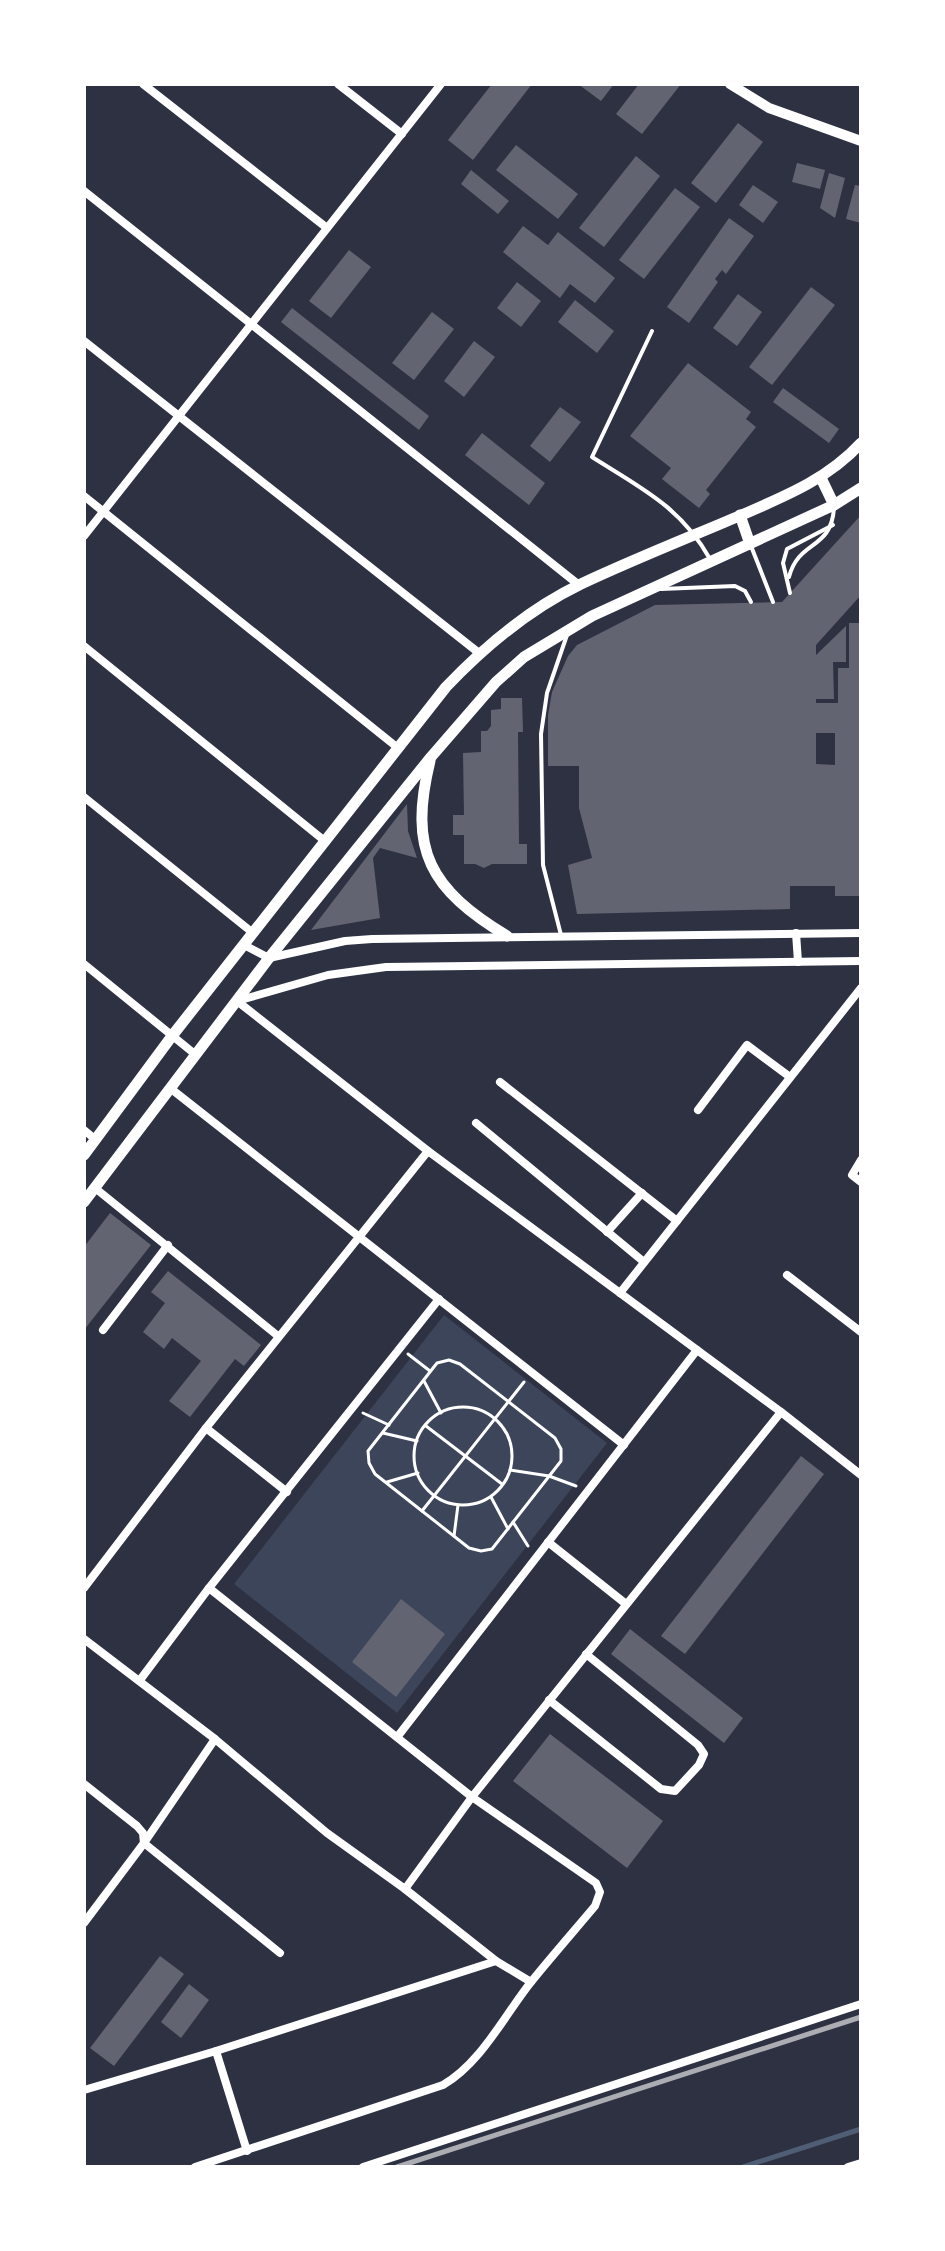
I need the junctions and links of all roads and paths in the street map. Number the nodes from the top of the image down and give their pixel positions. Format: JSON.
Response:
{"nodes":[{"id":1,"x":143,"y":84,"type":"edge"},
{"id":2,"x":338,"y":84,"type":"edge"},
{"id":3,"x":441,"y":84,"type":"edge"},
{"id":4,"x":730,"y":84,"type":"edge"},
{"id":5,"x":402,"y":134,"type":"junction"},
{"id":6,"x":861,"y":141,"type":"edge"},
{"id":7,"x":84,"y":191,"type":"edge"},
{"id":8,"x":327,"y":228,"type":"junction"},
{"id":9,"x":252,"y":324,"type":"junction"},
{"id":10,"x":652,"y":331,"type":"dead end"},
{"id":11,"x":84,"y":341,"type":"edge"},
{"id":12,"x":178,"y":415,"type":"junction"},
{"id":13,"x":861,"y":443,"type":"edge"},
{"id":14,"x":821,"y":478,"type":"junction"},
{"id":15,"x":861,"y":488,"type":"edge"},
{"id":16,"x":84,"y":496,"type":"edge"},
{"id":17,"x":834,"y":505,"type":"junction"},
{"id":18,"x":104,"y":511,"type":"junction"},
{"id":19,"x":740,"y":515,"type":"junction"},
{"id":20,"x":833,"y":525,"type":"junction"},
{"id":21,"x":697,"y":534,"type":"junction"},
{"id":22,"x":84,"y":536,"type":"edge"},
{"id":23,"x":750,"y":544,"type":"junction"},
{"id":24,"x":711,"y":561,"type":"junction"},
{"id":25,"x":788,"y":579,"type":"junction"},
{"id":26,"x":579,"y":585,"type":"junction"},
{"id":27,"x":651,"y":589,"type":"junction"},
{"id":28,"x":790,"y":593,"type":"dead end"},
{"id":29,"x":751,"y":602,"type":"dead end"},
{"id":30,"x":773,"y":602,"type":"dead end"},
{"id":31,"x":569,"y":629,"type":"junction"},
{"id":32,"x":84,"y":646,"type":"edge"},
{"id":33,"x":479,"y":653,"type":"junction"},
{"id":34,"x":398,"y":748,"type":"junction"},
{"id":35,"x":431,"y":757,"type":"junction"},
{"id":36,"x":84,"y":797,"type":"edge"},
{"id":37,"x":326,"y":842,"type":"junction"},
{"id":38,"x":253,"y":933,"type":"junction"},
{"id":39,"x":796,"y":933,"type":"junction"},
{"id":40,"x":861,"y":933,"type":"edge"},
{"id":41,"x":561,"y":935,"type":"junction"},
{"id":42,"x":507,"y":936,"type":"junction"},
{"id":43,"x":244,"y":945,"type":"junction"},
{"id":44,"x":269,"y":958,"type":"junction"},
{"id":45,"x":861,"y":961,"type":"edge"},
{"id":46,"x":798,"y":962,"type":"junction"},
{"id":47,"x":84,"y":964,"type":"edge"},
{"id":48,"x":861,"y":988,"type":"edge"},
{"id":49,"x":237,"y":1001,"type":"junction"},
{"id":50,"x":172,"y":1036,"type":"junction"},
{"id":51,"x":196,"y":1055,"type":"junction"},
{"id":52,"x":790,"y":1077,"type":"junction"},
{"id":53,"x":500,"y":1082,"type":"dead end"},
{"id":54,"x":170,"y":1088,"type":"junction"},
{"id":55,"x":698,"y":1110,"type":"dead end"},
{"id":56,"x":476,"y":1123,"type":"dead end"},
{"id":57,"x":84,"y":1130,"type":"edge"},
{"id":58,"x":96,"y":1140,"type":"junction"},
{"id":59,"x":428,"y":1151,"type":"junction"},
{"id":60,"x":84,"y":1155,"type":"edge"},
{"id":61,"x":861,"y":1160,"type":"edge"},
{"id":62,"x":861,"y":1182,"type":"edge"},
{"id":63,"x":95,"y":1188,"type":"junction"},
{"id":64,"x":642,"y":1193,"type":"junction"},
{"id":65,"x":84,"y":1202,"type":"edge"},
{"id":66,"x":677,"y":1221,"type":"junction"},
{"id":67,"x":607,"y":1232,"type":"junction"},
{"id":68,"x":359,"y":1237,"type":"junction"},
{"id":69,"x":168,"y":1245,"type":"junction"},
{"id":70,"x":644,"y":1262,"type":"junction"},
{"id":71,"x":787,"y":1275,"type":"dead end"},
{"id":72,"x":620,"y":1293,"type":"junction"},
{"id":73,"x":439,"y":1299,"type":"junction"},
{"id":74,"x":103,"y":1330,"type":"dead end"},
{"id":75,"x":861,"y":1332,"type":"edge"},
{"id":76,"x":278,"y":1336,"type":"junction"},
{"id":77,"x":401,"y":1348,"type":"junction"},
{"id":78,"x":697,"y":1350,"type":"junction"},
{"id":79,"x":430,"y":1371,"type":"junction"},
{"id":80,"x":532,"y":1372,"type":"junction"},
{"id":81,"x":424,"y":1380,"type":"junction"},
{"id":82,"x":507,"y":1401,"type":"junction"},
{"id":83,"x":352,"y":1409,"type":"junction"},
{"id":84,"x":781,"y":1412,"type":"junction"},
{"id":85,"x":441,"y":1413,"type":"junction"},
{"id":86,"x":494,"y":1418,"type":"junction"},
{"id":87,"x":389,"y":1425,"type":"junction"},
{"id":88,"x":426,"y":1426,"type":"junction"},
{"id":89,"x":206,"y":1428,"type":"junction"},
{"id":90,"x":383,"y":1433,"type":"junction"},
{"id":91,"x":417,"y":1441,"type":"junction"},
{"id":92,"x":624,"y":1445,"type":"junction"},
{"id":93,"x":465,"y":1455,"type":"junction"},
{"id":94,"x":510,"y":1470,"type":"junction"},
{"id":95,"x":418,"y":1473,"type":"junction"},
{"id":96,"x":861,"y":1475,"type":"edge"},
{"id":97,"x":549,"y":1476,"type":"junction"},
{"id":98,"x":386,"y":1483,"type":"junction"},
{"id":99,"x":503,"y":1484,"type":"junction"},
{"id":100,"x":589,"y":1490,"type":"junction"},
{"id":101,"x":287,"y":1492,"type":"junction"},
{"id":102,"x":434,"y":1495,"type":"junction"},
{"id":103,"x":491,"y":1497,"type":"junction"},
{"id":104,"x":458,"y":1505,"type":"junction"},
{"id":105,"x":422,"y":1511,"type":"junction"},
{"id":106,"x":513,"y":1522,"type":"junction"},
{"id":107,"x":508,"y":1529,"type":"junction"},
{"id":108,"x":454,"y":1536,"type":"junction"},
{"id":109,"x":548,"y":1542,"type":"junction"},
{"id":110,"x":535,"y":1559,"type":"junction"},
{"id":111,"x":84,"y":1588,"type":"edge"},
{"id":112,"x":209,"y":1588,"type":"junction"},
{"id":113,"x":626,"y":1604,"type":"junction"},
{"id":114,"x":84,"y":1639,"type":"edge"},
{"id":115,"x":586,"y":1654,"type":"junction"},
{"id":116,"x":140,"y":1680,"type":"junction"},
{"id":117,"x":549,"y":1700,"type":"junction"},
{"id":118,"x":398,"y":1736,"type":"junction"},
{"id":119,"x":215,"y":1739,"type":"junction"},
{"id":120,"x":84,"y":1784,"type":"edge"},
{"id":121,"x":472,"y":1797,"type":"junction"},
{"id":122,"x":144,"y":1843,"type":"junction"},
{"id":123,"x":405,"y":1889,"type":"junction"},
{"id":124,"x":84,"y":1923,"type":"edge"},
{"id":125,"x":280,"y":1953,"type":"dead end"},
{"id":126,"x":496,"y":1961,"type":"junction"},
{"id":127,"x":531,"y":1982,"type":"junction"},
{"id":128,"x":861,"y":2004,"type":"edge"},
{"id":129,"x":216,"y":2051,"type":"junction"},
{"id":130,"x":84,"y":2090,"type":"edge"},
{"id":131,"x":247,"y":2151,"type":"junction"},
{"id":132,"x":861,"y":2163,"type":"edge"},
{"id":133,"x":195,"y":2167,"type":"edge"},
{"id":134,"x":363,"y":2167,"type":"edge"},
{"id":135,"x":848,"y":2167,"type":"edge"}],
"edges":[{"from":1,"to":8,"type":"street"},
{"from":2,"to":5,"type":"street"},
{"from":3,"to":5,"type":"street"},
{"from":4,"to":6,"type":"street"},
{"from":5,"to":8,"type":"street"},
{"from":7,"to":9,"type":"street"},
{"from":8,"to":9,"type":"street"},
{"from":9,"to":12,"type":"street"},
{"from":9,"to":26,"type":"street"},
{"from":10,"to":21,"type":"lane"},
{"from":11,"to":12,"type":"street"},
{"from":12,"to":18,"type":"street"},
{"from":12,"to":33,"type":"street"},
{"from":13,"to":14,"type":"main road"},
{"from":14,"to":17,"type":"main road"},
{"from":14,"to":19,"type":"main road"},
{"from":15,"to":17,"type":"main road"},
{"from":16,"to":18,"type":"street"},
{"from":17,"to":20,"type":"lane"},
{"from":17,"to":23,"type":"main road"},
{"from":18,"to":22,"type":"street"},
{"from":18,"to":34,"type":"street"},
{"from":19,"to":21,"type":"main road"},
{"from":19,"to":23,"type":"main road"},
{"from":20,"to":25,"type":"lane"},
{"from":20,"to":25,"type":"lane"},
{"from":21,"to":24,"type":"lane"},
{"from":21,"to":26,"type":"main road"},
{"from":23,"to":24,"type":"main road"},
{"from":23,"to":30,"type":"lane"},
{"from":24,"to":27,"type":"main road"},
{"from":25,"to":28,"type":"lane"},
{"from":26,"to":33,"type":"main road"},
{"from":27,"to":29,"type":"lane"},
{"from":27,"to":31,"type":"main road"},
{"from":31,"to":35,"type":"main road"},
{"from":31,"to":41,"type":"lane"},
{"from":32,"to":37,"type":"street"},
{"from":33,"to":34,"type":"main road"},
{"from":34,"to":37,"type":"main road"},
{"from":35,"to":42,"type":"main road"},
{"from":35,"to":44,"type":"main road"},
{"from":36,"to":38,"type":"street"},
{"from":37,"to":38,"type":"main road"},
{"from":38,"to":43,"type":"main road"},
{"from":39,"to":40,"type":"street"},
{"from":39,"to":41,"type":"street"},
{"from":39,"to":46,"type":"street"},
{"from":41,"to":42,"type":"street"},
{"from":42,"to":44,"type":"street"},
{"from":43,"to":44,"type":"street"},
{"from":43,"to":50,"type":"main road"},
{"from":44,"to":49,"type":"main road"},
{"from":45,"to":46,"type":"street"},
{"from":46,"to":49,"type":"street"},
{"from":47,"to":50,"type":"street"},
{"from":48,"to":52,"type":"street"},
{"from":49,"to":51,"type":"main road"},
{"from":49,"to":59,"type":"street"},
{"from":50,"to":51,"type":"street"},
{"from":50,"to":58,"type":"main road"},
{"from":51,"to":54,"type":"main road"},
{"from":52,"to":55,"type":"street"},
{"from":52,"to":66,"type":"street"},
{"from":53,"to":64,"type":"street"},
{"from":54,"to":63,"type":"main road"},
{"from":54,"to":68,"type":"street"},
{"from":56,"to":67,"type":"street"},
{"from":57,"to":58,"type":"street"},
{"from":58,"to":60,"type":"main road"},
{"from":59,"to":68,"type":"street"},
{"from":59,"to":72,"type":"street"},
{"from":61,"to":62,"type":"street"},
{"from":63,"to":65,"type":"main road"},
{"from":63,"to":69,"type":"street"},
{"from":64,"to":66,"type":"street"},
{"from":64,"to":67,"type":"street"},
{"from":66,"to":70,"type":"street"},
{"from":67,"to":70,"type":"street"},
{"from":68,"to":73,"type":"street"},
{"from":68,"to":76,"type":"street"},
{"from":69,"to":74,"type":"street"},
{"from":69,"to":76,"type":"street"},
{"from":70,"to":72,"type":"street"},
{"from":71,"to":75,"type":"street"},
{"from":72,"to":78,"type":"street"},
{"from":73,"to":77,"type":"street"},
{"from":73,"to":80,"type":"street"},
{"from":76,"to":89,"type":"street"},
{"from":77,"to":79,"type":"path"},
{"from":77,"to":83,"type":"street"},
{"from":78,"to":84,"type":"street"},
{"from":78,"to":92,"type":"street"},
{"from":79,"to":81,"type":"path"},
{"from":79,"to":82,"type":"path"},
{"from":80,"to":82,"type":"path"},
{"from":80,"to":92,"type":"street"},
{"from":81,"to":85,"type":"path"},
{"from":81,"to":87,"type":"path"},
{"from":82,"to":86,"type":"path"},
{"from":82,"to":97,"type":"path"},
{"from":83,"to":87,"type":"path"},
{"from":83,"to":101,"type":"street"},
{"from":84,"to":96,"type":"street"},
{"from":84,"to":113,"type":"street"},
{"from":85,"to":86,"type":"path"},
{"from":85,"to":88,"type":"path"},
{"from":86,"to":93,"type":"path"},
{"from":86,"to":94,"type":"path"},
{"from":87,"to":90,"type":"path"},
{"from":88,"to":91,"type":"path"},
{"from":88,"to":93,"type":"path"},
{"from":89,"to":101,"type":"street"},
{"from":89,"to":111,"type":"street"},
{"from":90,"to":91,"type":"path"},
{"from":90,"to":98,"type":"path"},
{"from":91,"to":95,"type":"path"},
{"from":92,"to":100,"type":"street"},
{"from":93,"to":99,"type":"path"},
{"from":93,"to":102,"type":"path"},
{"from":94,"to":97,"type":"path"},
{"from":94,"to":99,"type":"path"},
{"from":95,"to":98,"type":"path"},
{"from":95,"to":102,"type":"path"},
{"from":97,"to":100,"type":"path"},
{"from":97,"to":106,"type":"path"},
{"from":98,"to":105,"type":"path"},
{"from":99,"to":103,"type":"path"},
{"from":100,"to":109,"type":"street"},
{"from":101,"to":112,"type":"street"},
{"from":102,"to":104,"type":"path"},
{"from":102,"to":105,"type":"path"},
{"from":103,"to":104,"type":"path"},
{"from":103,"to":107,"type":"path"},
{"from":104,"to":108,"type":"path"},
{"from":105,"to":108,"type":"path"},
{"from":106,"to":107,"type":"path"},
{"from":106,"to":110,"type":"path"},
{"from":107,"to":108,"type":"path"},
{"from":109,"to":110,"type":"street"},
{"from":109,"to":113,"type":"street"},
{"from":110,"to":118,"type":"street"},
{"from":112,"to":116,"type":"street"},
{"from":112,"to":118,"type":"street"},
{"from":113,"to":115,"type":"street"},
{"from":114,"to":116,"type":"street"},
{"from":115,"to":117,"type":"street"},
{"from":115,"to":117,"type":"street"},
{"from":116,"to":119,"type":"street"},
{"from":117,"to":121,"type":"street"},
{"from":118,"to":121,"type":"street"},
{"from":119,"to":122,"type":"street"},
{"from":119,"to":123,"type":"street"},
{"from":120,"to":122,"type":"street"},
{"from":121,"to":123,"type":"street"},
{"from":121,"to":127,"type":"street"},
{"from":122,"to":124,"type":"street"},
{"from":122,"to":125,"type":"street"},
{"from":123,"to":126,"type":"street"},
{"from":126,"to":127,"type":"street"},
{"from":126,"to":129,"type":"street"},
{"from":127,"to":131,"type":"street"},
{"from":128,"to":134,"type":"street"},
{"from":129,"to":130,"type":"street"},
{"from":129,"to":131,"type":"street"},
{"from":131,"to":133,"type":"street"},
{"from":132,"to":135,"type":"street"}]}
